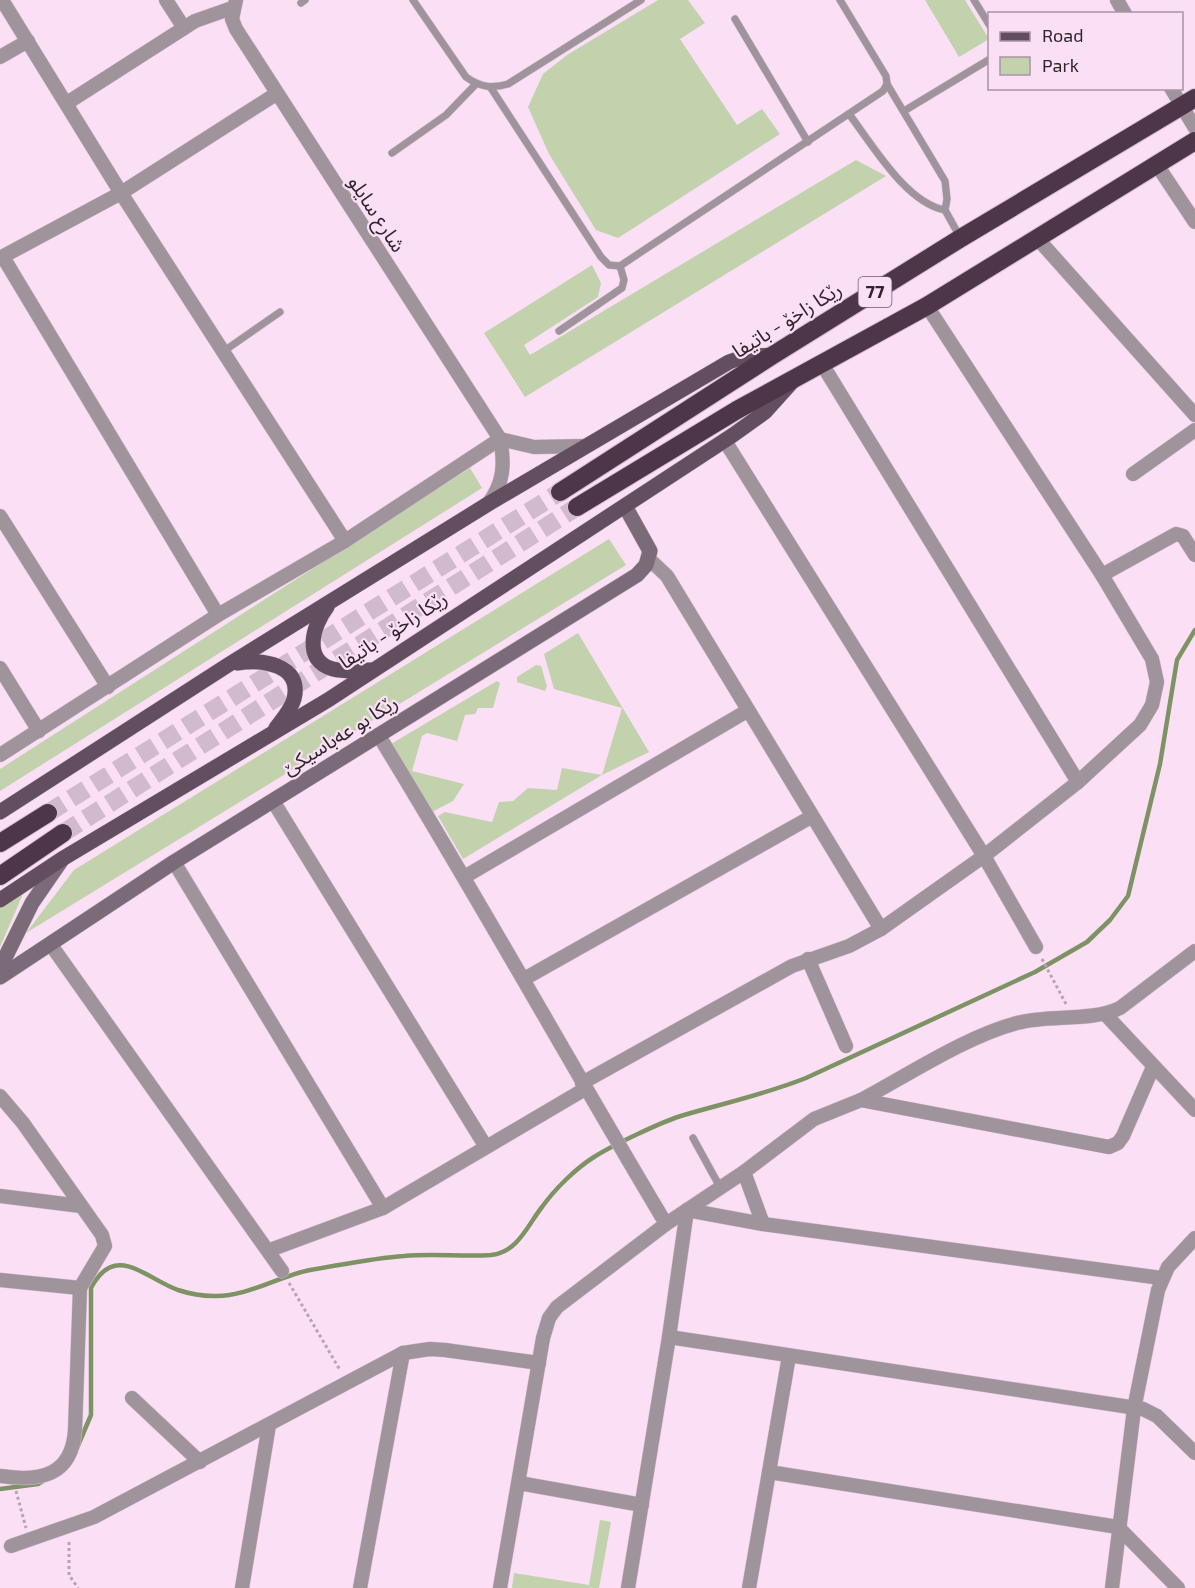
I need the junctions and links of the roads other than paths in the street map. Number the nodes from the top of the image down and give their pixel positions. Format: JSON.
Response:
{"nodes":[{"id":1,"x":2,"y":0,"type":"edge"},
{"id":2,"x":166,"y":0,"type":"edge"},
{"id":3,"x":413,"y":0,"type":"edge"},
{"id":4,"x":641,"y":0,"type":"edge"},
{"id":5,"x":840,"y":0,"type":"edge"},
{"id":6,"x":974,"y":0,"type":"edge"},
{"id":7,"x":234,"y":4,"type":"edge"},
{"id":8,"x":735,"y":20,"type":"dead end"},
{"id":9,"x":988,"y":23,"type":"edge"},
{"id":10,"x":184,"y":28,"type":"junction"},
{"id":11,"x":28,"y":41,"type":"junction"},
{"id":12,"x":0,"y":57,"type":"edge"},
{"id":13,"x":988,"y":59,"type":"edge"},
{"id":14,"x":476,"y":84,"type":"junction"},
{"id":15,"x":887,"y":84,"type":"junction"},
{"id":16,"x":491,"y":88,"type":"junction"},
{"id":17,"x":1173,"y":90,"type":"edge"},
{"id":18,"x":276,"y":94,"type":"junction"},
{"id":19,"x":67,"y":103,"type":"junction"},
{"id":20,"x":1189,"y":103,"type":"edge"},
{"id":21,"x":904,"y":111,"type":"junction"},
{"id":22,"x":849,"y":114,"type":"junction"},
{"id":23,"x":1195,"y":128,"type":"edge"},
{"id":24,"x":1195,"y":141,"type":"edge"},
{"id":25,"x":808,"y":142,"type":"junction"},
{"id":26,"x":392,"y":153,"type":"dead end"},
{"id":27,"x":1157,"y":165,"type":"junction"},
{"id":28,"x":121,"y":193,"type":"junction"},
{"id":29,"x":945,"y":210,"type":"junction"},
{"id":30,"x":1195,"y":222,"type":"edge"},
{"id":31,"x":961,"y":238,"type":"junction"},
{"id":32,"x":1037,"y":238,"type":"junction"},
{"id":33,"x":1,"y":257,"type":"edge"},
{"id":34,"x":620,"y":266,"type":"junction"},
{"id":35,"x":927,"y":306,"type":"junction"},
{"id":36,"x":280,"y":312,"type":"dead end"},
{"id":37,"x":559,"y":331,"type":"dead end"},
{"id":38,"x":224,"y":351,"type":"junction"},
{"id":39,"x":773,"y":355,"type":"junction"},
{"id":40,"x":822,"y":364,"type":"junction"},
{"id":41,"x":795,"y":379,"type":"junction"},
{"id":42,"x":1195,"y":415,"type":"edge"},
{"id":43,"x":1195,"y":430,"type":"edge"},
{"id":44,"x":500,"y":439,"type":"junction"},
{"id":45,"x":725,"y":441,"type":"junction"},
{"id":46,"x":585,"y":446,"type":"junction"},
{"id":47,"x":1133,"y":474,"type":"dead end"},
{"id":48,"x":560,"y":492,"type":"tunnel mouth"},
{"id":49,"x":488,"y":504,"type":"junction"},
{"id":50,"x":626,"y":506,"type":"junction"},
{"id":51,"x":577,"y":507,"type":"tunnel mouth"},
{"id":52,"x":0,"y":516,"type":"edge"},
{"id":53,"x":345,"y":541,"type":"junction"},
{"id":54,"x":1195,"y":555,"type":"edge"},
{"id":55,"x":649,"y":559,"type":"junction"},
{"id":56,"x":1101,"y":575,"type":"junction"},
{"id":57,"x":330,"y":602,"type":"junction"},
{"id":58,"x":218,"y":615,"type":"junction"},
{"id":59,"x":228,"y":665,"type":"junction"},
{"id":60,"x":0,"y":669,"type":"edge"},
{"id":61,"x":373,"y":670,"type":"junction"},
{"id":62,"x":108,"y":687,"type":"junction"},
{"id":63,"x":747,"y":711,"type":"junction"},
{"id":64,"x":39,"y":731,"type":"junction"},
{"id":65,"x":272,"y":733,"type":"junction"},
{"id":66,"x":379,"y":736,"type":"junction"},
{"id":67,"x":0,"y":755,"type":"edge"},
{"id":68,"x":1078,"y":782,"type":"junction"},
{"id":69,"x":273,"y":801,"type":"junction"},
{"id":70,"x":0,"y":812,"type":"edge"},
{"id":71,"x":48,"y":813,"type":"tunnel mouth"},
{"id":72,"x":812,"y":817,"type":"junction"},
{"id":73,"x":63,"y":833,"type":"tunnel mouth"},
{"id":74,"x":0,"y":843,"type":"edge"},
{"id":75,"x":984,"y":856,"type":"junction"},
{"id":76,"x":62,"y":859,"type":"junction"},
{"id":77,"x":174,"y":862,"type":"junction"},
{"id":78,"x":0,"y":876,"type":"edge"},
{"id":79,"x":466,"y":876,"type":"junction"},
{"id":80,"x":0,"y":900,"type":"edge"},
{"id":81,"x":881,"y":929,"type":"junction"},
{"id":82,"x":51,"y":945,"type":"junction"},
{"id":83,"x":1195,"y":951,"type":"edge"},
{"id":84,"x":1039,"y":952,"type":"road end"},
{"id":85,"x":808,"y":959,"type":"junction"},
{"id":86,"x":0,"y":968,"type":"edge"},
{"id":87,"x":0,"y":977,"type":"edge"},
{"id":88,"x":524,"y":979,"type":"junction"},
{"id":89,"x":1106,"y":1015,"type":"junction"},
{"id":90,"x":846,"y":1046,"type":"dead end"},
{"id":91,"x":1153,"y":1067,"type":"junction"},
{"id":92,"x":583,"y":1086,"type":"junction"},
{"id":93,"x":0,"y":1096,"type":"edge"},
{"id":94,"x":861,"y":1100,"type":"junction"},
{"id":95,"x":1195,"y":1110,"type":"edge"},
{"id":96,"x":693,"y":1138,"type":"dead end"},
{"id":97,"x":486,"y":1147,"type":"junction"},
{"id":98,"x":744,"y":1172,"type":"junction"},
{"id":99,"x":720,"y":1187,"type":"junction"},
{"id":100,"x":0,"y":1196,"type":"edge"},
{"id":101,"x":81,"y":1206,"type":"junction"},
{"id":102,"x":383,"y":1208,"type":"junction"},
{"id":103,"x":687,"y":1210,"type":"junction"},
{"id":104,"x":666,"y":1224,"type":"junction"},
{"id":105,"x":763,"y":1224,"type":"junction"},
{"id":106,"x":1195,"y":1238,"type":"edge"},
{"id":107,"x":270,"y":1250,"type":"junction"},
{"id":108,"x":282,"y":1271,"type":"road end"},
{"id":109,"x":1161,"y":1278,"type":"junction"},
{"id":110,"x":0,"y":1280,"type":"edge"},
{"id":111,"x":80,"y":1288,"type":"junction"},
{"id":112,"x":669,"y":1337,"type":"junction"},
{"id":113,"x":403,"y":1353,"type":"junction"},
{"id":114,"x":789,"y":1356,"type":"junction"},
{"id":115,"x":539,"y":1363,"type":"junction"},
{"id":116,"x":132,"y":1398,"type":"dead end"},
{"id":117,"x":1134,"y":1409,"type":"junction"},
{"id":118,"x":269,"y":1425,"type":"junction"},
{"id":119,"x":1195,"y":1453,"type":"edge"},
{"id":120,"x":200,"y":1462,"type":"junction"},
{"id":121,"x":769,"y":1472,"type":"junction"},
{"id":122,"x":6,"y":1477,"type":"edge"},
{"id":123,"x":519,"y":1482,"type":"junction"},
{"id":124,"x":642,"y":1505,"type":"junction"},
{"id":125,"x":1118,"y":1527,"type":"junction"},
{"id":126,"x":11,"y":1545,"type":"dead end"},
{"id":127,"x":242,"y":1588,"type":"edge"},
{"id":128,"x":360,"y":1588,"type":"edge"},
{"id":129,"x":500,"y":1588,"type":"edge"},
{"id":130,"x":628,"y":1588,"type":"edge"},
{"id":131,"x":750,"y":1588,"type":"edge"},
{"id":132,"x":1112,"y":1588,"type":"edge"},
{"id":133,"x":1178,"y":1588,"type":"edge"}],
"edges":[{"from":1,"to":11,"type":"street"},
{"from":2,"to":10,"type":"street"},
{"from":3,"to":14,"type":"lane"},
{"from":4,"to":16,"type":"lane"},
{"from":5,"to":15,"type":"lane"},
{"from":6,"to":9,"type":"lane"},
{"from":7,"to":10,"type":"street","name":"شارع سايلو"},
{"from":7,"to":18,"type":"street","name":"شارع سايلو"},
{"from":8,"to":25,"type":"lane"},
{"from":10,"to":19,"type":"street","name":"شارع سايلو"},
{"from":11,"to":12,"type":"street"},
{"from":11,"to":19,"type":"street"},
{"from":13,"to":21,"type":"lane"},
{"from":14,"to":16,"type":"lane"},
{"from":14,"to":26,"type":"lane"},
{"from":15,"to":21,"type":"lane"},
{"from":15,"to":22,"type":"lane"},
{"from":16,"to":34,"type":"lane"},
{"from":17,"to":20,"type":"street"},
{"from":18,"to":28,"type":"street"},
{"from":18,"to":44,"type":"street","name":"شارع سايلو"},
{"from":19,"to":28,"type":"street"},
{"from":20,"to":23,"type":"street"},
{"from":20,"to":31,"type":"highway","name":"رێکا زاخۆ - باتیفا","number":"77"},
{"from":21,"to":29,"type":"lane"},
{"from":22,"to":25,"type":"lane"},
{"from":22,"to":29,"type":"lane"},
{"from":24,"to":27,"type":"highway","name":"رێکا زاخۆ - باتیفا","number":"77"},
{"from":25,"to":34,"type":"lane"},
{"from":27,"to":30,"type":"street"},
{"from":27,"to":32,"type":"highway","name":"رێکا زاخۆ - باتیفا","number":"77"},
{"from":28,"to":33,"type":"street"},
{"from":28,"to":38,"type":"street"},
{"from":29,"to":31,"type":"lane"},
{"from":31,"to":39,"type":"highway","name":"رێکا زاخۆ - باتیفا","number":"77"},
{"from":32,"to":35,"type":"highway","name":"رێکا زاخۆ - باتیفا","number":"77"},
{"from":32,"to":42,"type":"street"},
{"from":33,"to":58,"type":"street"},
{"from":34,"to":37,"type":"lane"},
{"from":35,"to":40,"type":"highway","name":"رێکا زاخۆ - باتیفا","number":"77"},
{"from":35,"to":56,"type":"street"},
{"from":36,"to":38,"type":"lane"},
{"from":38,"to":53,"type":"street"},
{"from":39,"to":46,"type":"main road"},
{"from":39,"to":48,"type":"highway","name":"رێکا زاخۆ - باتیفا","number":"77"},
{"from":40,"to":41,"type":"highway","name":"رێکا زاخۆ - باتیفا","number":"77"},
{"from":40,"to":68,"type":"street"},
{"from":41,"to":45,"type":"main road","name":"رێکا زاخۆ - باتیفا"},
{"from":41,"to":51,"type":"highway","name":"رێکا زاخۆ - باتیفا","number":"77"},
{"from":43,"to":47,"type":"street"},
{"from":44,"to":46,"type":"street"},
{"from":44,"to":49,"type":"street","name":"شارع سايلو"},
{"from":44,"to":53,"type":"street"},
{"from":45,"to":50,"type":"main road","name":"رێکا زاخۆ - باتیفا"},
{"from":45,"to":75,"type":"street"},
{"from":46,"to":49,"type":"main road"},
{"from":49,"to":57,"type":"main road"},
{"from":50,"to":55,"type":"street"},
{"from":50,"to":61,"type":"main road","name":"رێکا زاخۆ - باتیفا"},
{"from":52,"to":62,"type":"street"},
{"from":53,"to":58,"type":"street"},
{"from":54,"to":56,"type":"street"},
{"from":55,"to":63,"type":"street"},
{"from":55,"to":66,"type":"street","name":"رێكا بو عه‌باسيكێ"},
{"from":56,"to":68,"type":"street"},
{"from":57,"to":59,"type":"main road"},
{"from":57,"to":61,"type":"main road"},
{"from":58,"to":62,"type":"street"},
{"from":59,"to":65,"type":"main road"},
{"from":59,"to":70,"type":"main road"},
{"from":60,"to":64,"type":"street"},
{"from":61,"to":65,"type":"main road","name":"رێکا زاخۆ - باتیفا"},
{"from":62,"to":64,"type":"street"},
{"from":63,"to":72,"type":"street"},
{"from":63,"to":79,"type":"street"},
{"from":64,"to":67,"type":"street"},
{"from":65,"to":76,"type":"main road","name":"رێکا زاخۆ - باتیفا"},
{"from":66,"to":69,"type":"street","name":"رێكا بو عه‌باسيكێ"},
{"from":66,"to":79,"type":"street"},
{"from":68,"to":75,"type":"street"},
{"from":69,"to":77,"type":"street","name":"رێكا بو عه‌باسيكێ"},
{"from":69,"to":97,"type":"street"},
{"from":71,"to":74,"type":"highway"},
{"from":72,"to":81,"type":"street"},
{"from":72,"to":88,"type":"street"},
{"from":73,"to":78,"type":"highway"},
{"from":75,"to":81,"type":"street"},
{"from":75,"to":84,"type":"street"},
{"from":76,"to":80,"type":"main road","name":"رێکا زاخۆ - باتیفا"},
{"from":76,"to":86,"type":"street"},
{"from":77,"to":82,"type":"street","name":"رێكا بو عه‌باسيكێ"},
{"from":77,"to":102,"type":"street"},
{"from":79,"to":88,"type":"street"},
{"from":81,"to":85,"type":"street"},
{"from":82,"to":87,"type":"street","name":"رێكا بو عه‌باسيكێ"},
{"from":82,"to":107,"type":"street"},
{"from":83,"to":89,"type":"street"},
{"from":85,"to":90,"type":"street"},
{"from":85,"to":92,"type":"street"},
{"from":88,"to":92,"type":"street"},
{"from":89,"to":91,"type":"street"},
{"from":89,"to":94,"type":"street"},
{"from":91,"to":94,"type":"street"},
{"from":91,"to":95,"type":"street"},
{"from":92,"to":97,"type":"street"},
{"from":92,"to":104,"type":"street"},
{"from":93,"to":101,"type":"street"},
{"from":94,"to":98,"type":"street"},
{"from":96,"to":99,"type":"lane"},
{"from":97,"to":102,"type":"street"},
{"from":98,"to":99,"type":"street"},
{"from":98,"to":105,"type":"street"},
{"from":99,"to":103,"type":"street"},
{"from":100,"to":101,"type":"street"},
{"from":101,"to":111,"type":"street"},
{"from":102,"to":107,"type":"street"},
{"from":103,"to":104,"type":"street"},
{"from":103,"to":105,"type":"street"},
{"from":103,"to":112,"type":"street"},
{"from":104,"to":115,"type":"street"},
{"from":105,"to":109,"type":"street"},
{"from":106,"to":109,"type":"street"},
{"from":107,"to":108,"type":"street"},
{"from":109,"to":117,"type":"street"},
{"from":110,"to":111,"type":"street"},
{"from":111,"to":122,"type":"street"},
{"from":112,"to":114,"type":"street"},
{"from":112,"to":124,"type":"street"},
{"from":113,"to":115,"type":"street"},
{"from":113,"to":118,"type":"street"},
{"from":113,"to":128,"type":"street"},
{"from":114,"to":117,"type":"street"},
{"from":114,"to":121,"type":"street"},
{"from":115,"to":123,"type":"street"},
{"from":116,"to":120,"type":"street"},
{"from":117,"to":119,"type":"street"},
{"from":117,"to":125,"type":"street"},
{"from":118,"to":120,"type":"street"},
{"from":118,"to":127,"type":"street"},
{"from":120,"to":126,"type":"street"},
{"from":121,"to":125,"type":"street"},
{"from":121,"to":131,"type":"street"},
{"from":123,"to":124,"type":"street"},
{"from":123,"to":129,"type":"street"},
{"from":124,"to":130,"type":"street"},
{"from":125,"to":132,"type":"street"},
{"from":125,"to":133,"type":"street"}]}
